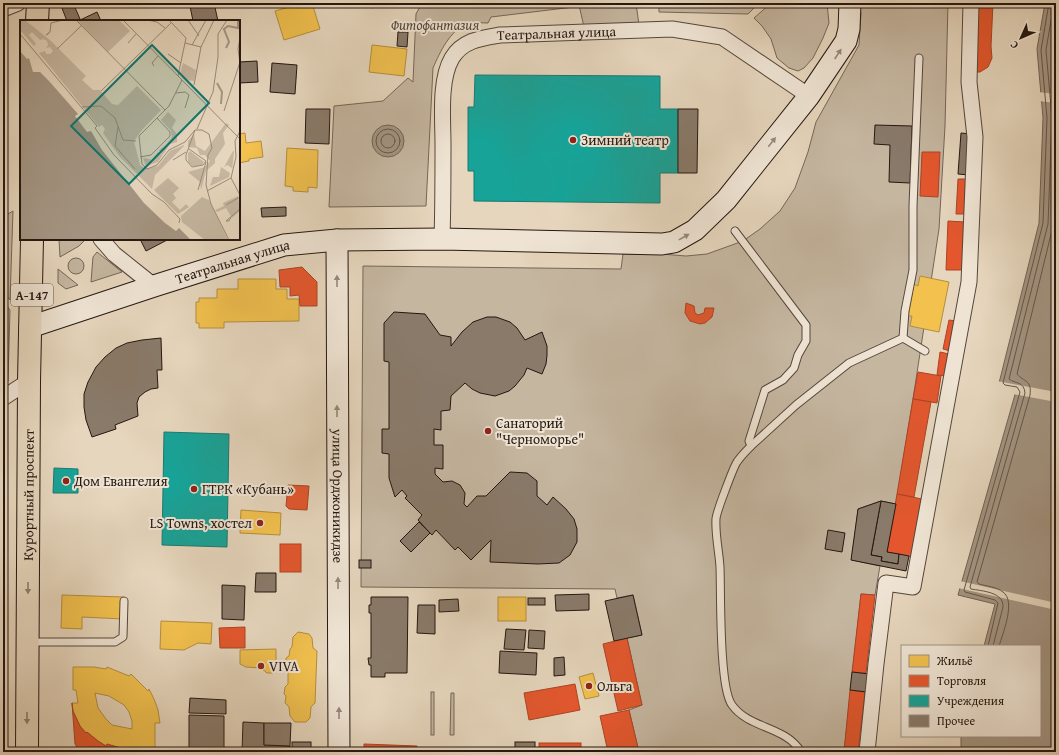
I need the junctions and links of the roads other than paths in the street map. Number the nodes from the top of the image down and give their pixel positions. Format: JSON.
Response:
{"nodes":[{"id":1,"x":18,"y":3,"type":"edge"},
{"id":2,"x":38,"y":3,"type":"edge"},
{"id":3,"x":850,"y":3,"type":"edge"},
{"id":4,"x":971,"y":3,"type":"edge"},
{"id":5,"x":3,"y":9,"type":"edge"},
{"id":6,"x":37,"y":20,"type":"edge"},
{"id":7,"x":918,"y":58,"type":"dead end"},
{"id":8,"x":813,"y":91,"type":"junction"},
{"id":9,"x":736,"y":231,"type":"dead end"},
{"id":10,"x":442,"y":239,"type":"junction"},
{"id":11,"x":32,"y":240,"type":"edge"},
{"id":12,"x":102,"y":240,"type":"edge"},
{"id":13,"x":337,"y":240,"type":"junction"},
{"id":14,"x":154,"y":286,"type":"junction"},
{"id":15,"x":30,"y":328,"type":"junction"},
{"id":16,"x":903,"y":338,"type":"junction"},
{"id":17,"x":925,"y":351,"type":"dead end"},
{"id":18,"x":29,"y":381,"type":"junction"},
{"id":19,"x":3,"y":398,"type":"edge"},
{"id":20,"x":751,"y":446,"type":"junction"},
{"id":21,"x":124,"y":602,"type":"dead end"},
{"id":22,"x":27,"y":642,"type":"junction"},
{"id":23,"x":26,"y":752,"type":"edge"},
{"id":24,"x":339,"y":752,"type":"edge"},
{"id":25,"x":801,"y":752,"type":"edge"},
{"id":26,"x":867,"y":752,"type":"edge"}],
"edges":[{"from":1,"to":5,"type":"street"},
{"from":2,"to":6,"type":"main road"},
{"from":8,"to":3,"type":"main road","one_way":true},
{"from":4,"to":26,"type":"street"},
{"from":7,"to":16,"type":"lane"},
{"from":10,"to":8,"type":"main road","name":"Театральная улица","one_way":true},
{"from":8,"to":10,"type":"street","name":"Театральная улица"},
{"from":9,"to":20,"type":"lane"},
{"from":10,"to":13,"type":"main road","name":"Театральная улица"},
{"from":11,"to":15,"type":"main road","name":"Курортный проспект","number":"А-147"},
{"from":12,"to":14,"type":"street"},
{"from":13,"to":14,"type":"main road","name":"Театральная улица"},
{"from":24,"to":13,"type":"main road","name":"улица Орджоникидзе","one_way":true},
{"from":14,"to":15,"type":"main road","name":"Театральная улица"},
{"from":15,"to":18,"type":"main road","name":"Курортный проспект","number":"А-147"},
{"from":16,"to":17,"type":"lane"},
{"from":16,"to":20,"type":"lane"},
{"from":18,"to":19,"type":"street"},
{"from":18,"to":22,"type":"main road","name":"Курортный проспект","number":"А-147","one_way":true},
{"from":20,"to":25,"type":"lane"},
{"from":21,"to":22,"type":"lane"},
{"from":22,"to":23,"type":"main road","name":"Курортный проспект","number":"А-147","one_way":true}]}
